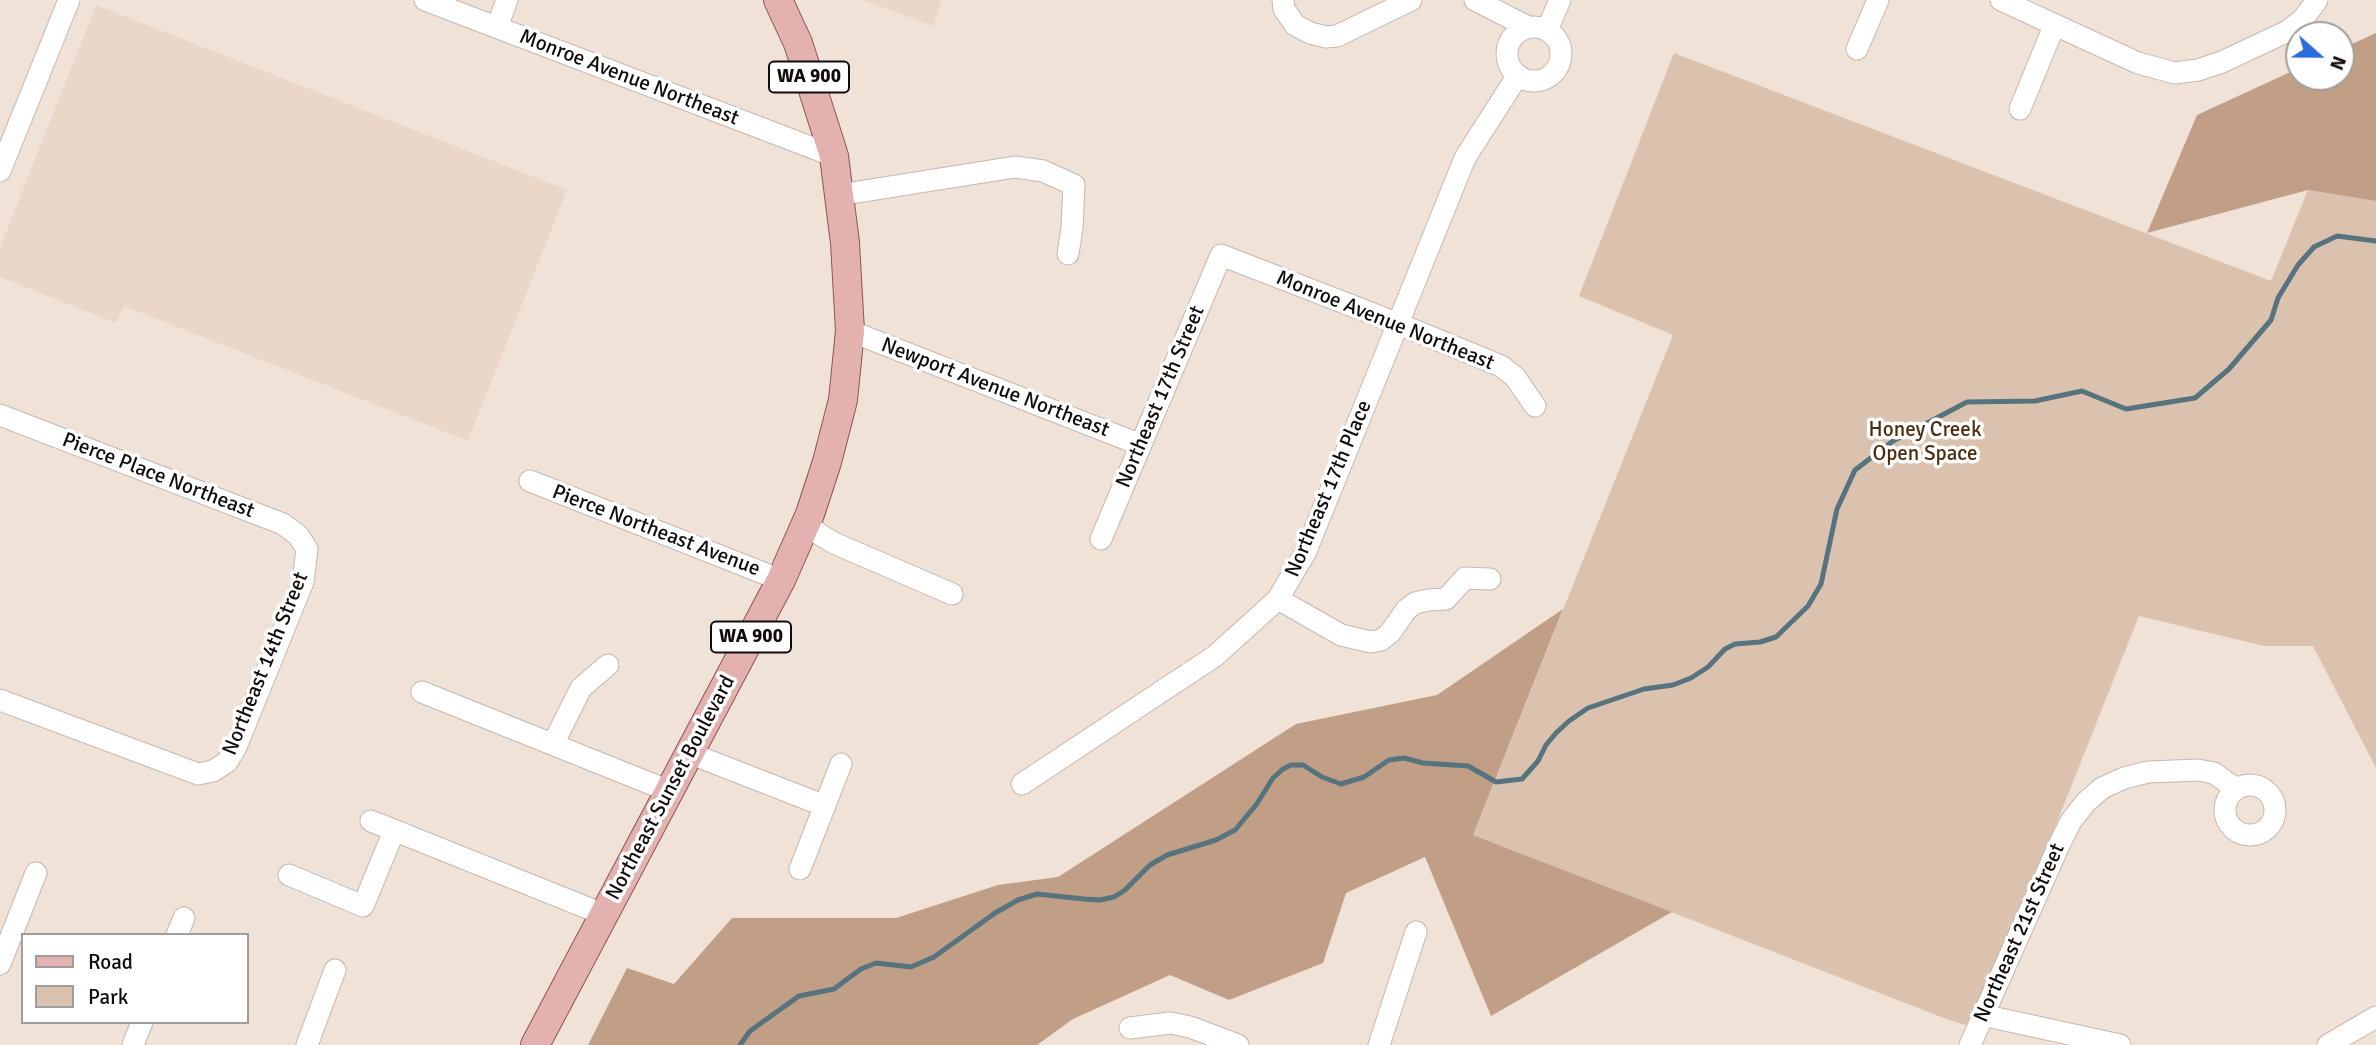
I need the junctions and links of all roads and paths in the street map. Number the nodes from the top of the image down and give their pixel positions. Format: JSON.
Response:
{"nodes":[{"id":1,"x":69,"y":0,"type":"edge"},
{"id":2,"x":425,"y":0,"type":"edge"},
{"id":3,"x":507,"y":0,"type":"edge"},
{"id":4,"x":778,"y":0,"type":"edge"},
{"id":5,"x":1283,"y":0,"type":"edge"},
{"id":6,"x":1410,"y":0,"type":"edge"},
{"id":7,"x":1475,"y":0,"type":"edge"},
{"id":8,"x":1560,"y":0,"type":"edge"},
{"id":9,"x":1878,"y":0,"type":"edge"},
{"id":10,"x":2001,"y":0,"type":"edge"},
{"id":11,"x":2317,"y":0,"type":"edge"},
{"id":12,"x":2054,"y":26,"type":"junction"},
{"id":13,"x":496,"y":27,"type":"junction"},
{"id":14,"x":1538,"y":29,"type":"junction"},
{"id":15,"x":1857,"y":49,"type":"dead end"},
{"id":16,"x":1518,"y":75,"type":"junction"},
{"id":17,"x":2021,"y":108,"type":"dead end"},
{"id":18,"x":834,"y":156,"type":"junction"},
{"id":19,"x":0,"y":171,"type":"edge"},
{"id":20,"x":839,"y":195,"type":"junction"},
{"id":21,"x":1068,"y":254,"type":"dead end"},
{"id":22,"x":1221,"y":256,"type":"joint"},
{"id":23,"x":1399,"y":324,"type":"junction"},
{"id":24,"x":850,"y":331,"type":"junction"},
{"id":25,"x":1535,"y":406,"type":"dead end"},
{"id":26,"x":0,"y":415,"type":"edge"},
{"id":27,"x":1141,"y":445,"type":"junction"},
{"id":28,"x":530,"y":481,"type":"dead end"},
{"id":29,"x":806,"y":523,"type":"junction"},
{"id":30,"x":1101,"y":538,"type":"dead end"},
{"id":31,"x":307,"y":549,"type":"joint"},
{"id":32,"x":1490,"y":579,"type":"dead end"},
{"id":33,"x":781,"y":580,"type":"junction"},
{"id":34,"x":952,"y":594,"type":"dead end"},
{"id":35,"x":1278,"y":599,"type":"junction"},
{"id":36,"x":608,"y":665,"type":"dead end"},
{"id":37,"x":422,"y":692,"type":"dead end"},
{"id":38,"x":0,"y":699,"type":"edge"},
{"id":39,"x":553,"y":744,"type":"junction"},
{"id":40,"x":689,"y":753,"type":"junction"},
{"id":41,"x":841,"y":764,"type":"dead end"},
{"id":42,"x":1022,"y":784,"type":"dead end"},
{"id":43,"x":2236,"y":789,"type":"dead end"},
{"id":44,"x":669,"y":790,"type":"junction"},
{"id":45,"x":825,"y":806,"type":"junction"},
{"id":46,"x":370,"y":821,"type":"dead end"},
{"id":47,"x":394,"y":831,"type":"junction"},
{"id":48,"x":800,"y":869,"type":"dead end"},
{"id":49,"x":36,"y":873,"type":"dead end"},
{"id":50,"x":289,"y":875,"type":"dead end"},
{"id":51,"x":605,"y":915,"type":"junction"},
{"id":52,"x":1416,"y":932,"type":"dead end"},
{"id":53,"x":0,"y":964,"type":"edge"},
{"id":54,"x":335,"y":970,"type":"dead end"},
{"id":55,"x":1982,"y":1015,"type":"junction"},
{"id":56,"x":2376,"y":1017,"type":"edge"},
{"id":57,"x":141,"y":1024,"type":"edge"},
{"id":58,"x":1130,"y":1028,"type":"dead end"},
{"id":59,"x":133,"y":1045,"type":"edge"},
{"id":60,"x":307,"y":1045,"type":"edge"},
{"id":61,"x":535,"y":1045,"type":"edge"},
{"id":62,"x":1238,"y":1045,"type":"edge"},
{"id":63,"x":1379,"y":1045,"type":"edge"},
{"id":64,"x":1970,"y":1045,"type":"edge"},
{"id":65,"x":2120,"y":1045,"type":"edge"},
{"id":66,"x":2328,"y":1045,"type":"edge"}],
"edges":[{"from":1,"to":19,"type":"street"},
{"from":2,"to":13,"type":"street","name":"Monroe Avenue Northeast"},
{"from":3,"to":13,"type":"street"},
{"from":4,"to":18,"type":"main road","name":"Northeast Sunset Boulevard","number":"WA 900"},
{"from":5,"to":6,"type":"street"},
{"from":7,"to":14,"type":"street"},
{"from":8,"to":14,"type":"street"},
{"from":9,"to":15,"type":"street"},
{"from":10,"to":12,"type":"street"},
{"from":11,"to":12,"type":"street"},
{"from":12,"to":17,"type":"street"},
{"from":13,"to":18,"type":"street","name":"Monroe Avenue Northeast"},
{"from":14,"to":16,"type":"street"},
{"from":14,"to":16,"type":"street"},
{"from":16,"to":23,"type":"street","name":"Northeast 17th Place"},
{"from":18,"to":20,"type":"main road","name":"Northeast Sunset Boulevard","number":"WA 900"},
{"from":20,"to":21,"type":"street"},
{"from":20,"to":24,"type":"main road","name":"Northeast Sunset Boulevard","number":"WA 900"},
{"from":22,"to":23,"type":"street","name":"Monroe Avenue Northeast"},
{"from":22,"to":27,"type":"street","name":"Northeast 17th Street"},
{"from":23,"to":25,"type":"street","name":"Monroe Avenue Northeast"},
{"from":23,"to":35,"type":"street","name":"Northeast 17th Place"},
{"from":24,"to":27,"type":"street","name":"Newport Avenue Northeast"},
{"from":24,"to":29,"type":"main road","name":"Northeast Sunset Boulevard","number":"WA 900"},
{"from":26,"to":31,"type":"street","name":"Pierce Place Northeast"},
{"from":27,"to":30,"type":"street","name":"Northeast 17th Street"},
{"from":28,"to":33,"type":"street","name":"Pierce Northeast Avenue"},
{"from":29,"to":33,"type":"main road","name":"Northeast Sunset Boulevard","number":"WA 900"},
{"from":29,"to":34,"type":"street"},
{"from":31,"to":38,"type":"street","name":"Northeast 14th Street"},
{"from":32,"to":35,"type":"street"},
{"from":33,"to":40,"type":"main road","name":"Northeast Sunset Boulevard","number":"WA 900"},
{"from":35,"to":42,"type":"street","name":"Northeast 17th Place"},
{"from":36,"to":39,"type":"street"},
{"from":37,"to":39,"type":"street"},
{"from":39,"to":44,"type":"street"},
{"from":40,"to":44,"type":"main road","name":"Northeast Sunset Boulevard","number":"WA 900"},
{"from":40,"to":45,"type":"street"},
{"from":41,"to":45,"type":"street"},
{"from":43,"to":55,"type":"street","name":"Northeast 21st Street"},
{"from":44,"to":51,"type":"main road","name":"Northeast Sunset Boulevard","number":"WA 900"},
{"from":45,"to":48,"type":"street"},
{"from":46,"to":47,"type":"street"},
{"from":47,"to":50,"type":"street"},
{"from":47,"to":51,"type":"street"},
{"from":49,"to":53,"type":"street"},
{"from":51,"to":61,"type":"main road","name":"Northeast Sunset Boulevard","number":"WA 900"},
{"from":52,"to":63,"type":"street"},
{"from":54,"to":60,"type":"street"},
{"from":55,"to":64,"type":"street","name":"Northeast 21st Street"},
{"from":55,"to":65,"type":"street"},
{"from":56,"to":66,"type":"street"},
{"from":57,"to":59,"type":"street"},
{"from":58,"to":62,"type":"street"}]}
